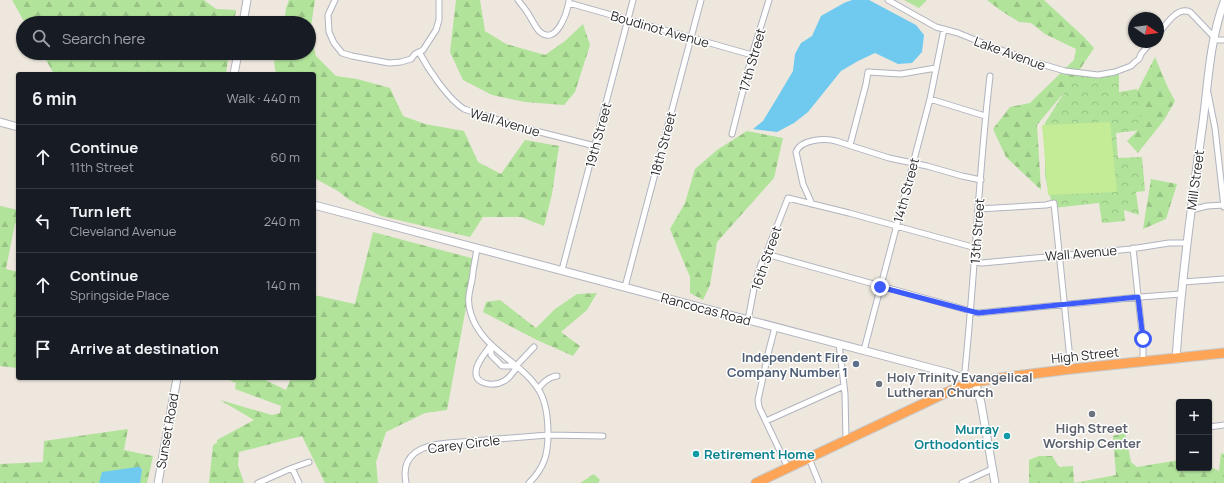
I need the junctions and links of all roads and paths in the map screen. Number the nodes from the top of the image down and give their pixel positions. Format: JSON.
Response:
{"nodes":[{"id":1,"x":247,"y":0,"type":"edge"},
{"id":2,"x":335,"y":0,"type":"edge"},
{"id":3,"x":439,"y":0,"type":"edge"},
{"id":4,"x":518,"y":0,"type":"edge"},
{"id":5,"x":634,"y":0,"type":"edge"},
{"id":6,"x":701,"y":0,"type":"edge"},
{"id":7,"x":769,"y":0,"type":"edge"},
{"id":8,"x":888,"y":0,"type":"edge"},
{"id":9,"x":569,"y":1,"type":"edge"},
{"id":10,"x":1224,"y":2,"type":"edge"},
{"id":11,"x":244,"y":16,"type":"edge"},
{"id":12,"x":628,"y":20,"type":"junction"},
{"id":13,"x":1164,"y":27,"type":"edge"},
{"id":14,"x":944,"y":29,"type":"junction"},
{"id":15,"x":691,"y":38,"type":"junction"},
{"id":16,"x":1214,"y":38,"type":"junction"},
{"id":17,"x":1224,"y":40,"type":"edge"},
{"id":18,"x":1146,"y":48,"type":"edge"},
{"id":19,"x":419,"y":52,"type":"junction"},
{"id":20,"x":752,"y":55,"type":"junction"},
{"id":21,"x":237,"y":60,"type":"edge"},
{"id":22,"x":936,"y":68,"type":"junction"},
{"id":23,"x":234,"y":72,"type":"edge"},
{"id":24,"x":990,"y":76,"type":"dead end"},
{"id":25,"x":1207,"y":89,"type":"junction"},
{"id":26,"x":930,"y":99,"type":"junction"},
{"id":27,"x":985,"y":116,"type":"junction"},
{"id":28,"x":0,"y":122,"type":"edge"},
{"id":29,"x":16,"y":126,"type":"edge"},
{"id":30,"x":732,"y":134,"type":"dead end"},
{"id":31,"x":850,"y":145,"type":"junction"},
{"id":32,"x":595,"y":146,"type":"junction"},
{"id":33,"x":913,"y":163,"type":"junction"},
{"id":34,"x":981,"y":180,"type":"junction"},
{"id":35,"x":812,"y":204,"type":"junction"},
{"id":36,"x":316,"y":206,"type":"edge"},
{"id":37,"x":1224,"y":206,"type":"edge"},
{"id":38,"x":978,"y":209,"type":"junction"},
{"id":39,"x":1191,"y":210,"type":"junction"},
{"id":40,"x":897,"y":226,"type":"junction"},
{"id":41,"x":1188,"y":243,"type":"junction"},
{"id":42,"x":477,"y":248,"type":"junction"},
{"id":43,"x":976,"y":248,"type":"junction"},
{"id":44,"x":1133,"y":248,"type":"junction"},
{"id":45,"x":766,"y":254,"type":"junction"},
{"id":46,"x":1059,"y":255,"type":"junction"},
{"id":47,"x":975,"y":262,"type":"junction"},
{"id":48,"x":562,"y":270,"type":"junction"},
{"id":49,"x":1224,"y":279,"type":"edge"},
{"id":50,"x":1183,"y":282,"type":"junction"},
{"id":51,"x":625,"y":287,"type":"junction"},
{"id":52,"x":880,"y":287,"type":"junction"},
{"id":53,"x":1181,"y":294,"type":"junction"},
{"id":54,"x":1138,"y":297,"type":"junction"},
{"id":55,"x":1064,"y":305,"type":"junction"},
{"id":56,"x":971,"y":312,"type":"junction"},
{"id":57,"x":748,"y":320,"type":"junction"},
{"id":58,"x":775,"y":327,"type":"junction"},
{"id":59,"x":491,"y":344,"type":"junction"},
{"id":60,"x":839,"y":344,"type":"junction"},
{"id":61,"x":534,"y":347,"type":"dead end"},
{"id":62,"x":864,"y":350,"type":"junction"},
{"id":63,"x":1224,"y":353,"type":"edge"},
{"id":64,"x":1176,"y":359,"type":"junction"},
{"id":65,"x":1143,"y":362,"type":"junction"},
{"id":66,"x":516,"y":367,"type":"junction"},
{"id":67,"x":1071,"y":369,"type":"junction"},
{"id":68,"x":557,"y":376,"type":"dead end"},
{"id":69,"x":177,"y":380,"type":"edge"},
{"id":70,"x":964,"y":382,"type":"junction"},
{"id":71,"x":974,"y":382,"type":"junction"},
{"id":72,"x":844,"y":386,"type":"junction"},
{"id":73,"x":538,"y":389,"type":"junction"},
{"id":74,"x":766,"y":421,"type":"junction"},
{"id":75,"x":1224,"y":425,"type":"edge"},
{"id":76,"x":1212,"y":427,"type":"edge"},
{"id":77,"x":548,"y":435,"type":"junction"},
{"id":78,"x":603,"y":436,"type":"dead end"},
{"id":79,"x":846,"y":440,"type":"junction"},
{"id":80,"x":809,"y":458,"type":"junction"},
{"id":81,"x":309,"y":462,"type":"dead end"},
{"id":82,"x":292,"y":468,"type":"junction"},
{"id":83,"x":788,"y":468,"type":"junction"},
{"id":84,"x":992,"y":469,"type":"junction"},
{"id":85,"x":158,"y":483,"type":"edge"},
{"id":86,"x":258,"y":483,"type":"edge"},
{"id":87,"x":299,"y":483,"type":"edge"},
{"id":88,"x":406,"y":483,"type":"edge"},
{"id":89,"x":529,"y":483,"type":"edge"},
{"id":90,"x":756,"y":483,"type":"edge"},
{"id":91,"x":819,"y":483,"type":"edge"},
{"id":92,"x":962,"y":483,"type":"edge"},
{"id":93,"x":995,"y":483,"type":"edge"}],
"edges":[{"from":1,"to":11,"type":"main road"},
{"from":2,"to":19,"type":"street"},
{"from":3,"to":19,"type":"street"},
{"from":4,"to":9,"type":"street"},
{"from":5,"to":12,"type":"street","name":"19th Street"},
{"from":6,"to":15,"type":"street","name":"18th Street"},
{"from":7,"to":20,"type":"street","name":"17th Street"},
{"from":8,"to":14,"type":"street","name":"Lake Avenue"},
{"from":9,"to":12,"type":"street","name":"Boudinot Avenue"},
{"from":10,"to":16,"type":"main road","name":"Mill Street"},
{"from":12,"to":15,"type":"street","name":"Boudinot Avenue"},
{"from":12,"to":32,"type":"street","name":"19th Street"},
{"from":13,"to":16,"type":"street"},
{"from":14,"to":18,"type":"street","name":"Lake Avenue"},
{"from":14,"to":22,"type":"street","name":"14th Street"},
{"from":15,"to":20,"type":"street","name":"Boudinot Avenue"},
{"from":15,"to":51,"type":"street","name":"18th Street"},
{"from":16,"to":17,"type":"street"},
{"from":16,"to":25,"type":"main road","name":"Mill Street"},
{"from":19,"to":32,"type":"street","name":"Wall Avenue"},
{"from":20,"to":30,"type":"street","name":"17th Street"},
{"from":21,"to":23,"type":"main road"},
{"from":22,"to":26,"type":"street","name":"14th Street"},
{"from":22,"to":31,"type":"street"},
{"from":24,"to":27,"type":"street","name":"13th Street"},
{"from":25,"to":37,"type":"street"},
{"from":25,"to":39,"type":"main road","name":"Mill Street"},
{"from":26,"to":27,"type":"street"},
{"from":26,"to":33,"type":"street","name":"14th Street"},
{"from":27,"to":34,"type":"street","name":"13th Street"},
{"from":28,"to":29,"type":"main road"},
{"from":31,"to":33,"type":"street"},
{"from":31,"to":35,"type":"street"},
{"from":32,"to":48,"type":"street","name":"19th Street"},
{"from":33,"to":34,"type":"street"},
{"from":33,"to":40,"type":"street","name":"14th Street"},
{"from":34,"to":38,"type":"street","name":"13th Street"},
{"from":35,"to":40,"type":"street"},
{"from":35,"to":45,"type":"street","name":"16th Street"},
{"from":36,"to":42,"type":"main road","name":"Rancocas Road"},
{"from":37,"to":39,"type":"street"},
{"from":38,"to":43,"type":"street","name":"13th Street"},
{"from":38,"to":46,"type":"street"},
{"from":39,"to":41,"type":"main road","name":"Mill Street"},
{"from":40,"to":43,"type":"street"},
{"from":40,"to":52,"type":"street","name":"14th Street"},
{"from":41,"to":44,"type":"street","name":"Wall Avenue"},
{"from":41,"to":50,"type":"main road","name":"Mill Street"},
{"from":42,"to":48,"type":"main road","name":"Rancocas Road"},
{"from":42,"to":59,"type":"street"},
{"from":43,"to":47,"type":"street","name":"13th Street"},
{"from":44,"to":46,"type":"street","name":"Wall Avenue"},
{"from":44,"to":54,"type":"street"},
{"from":45,"to":52,"type":"street"},
{"from":45,"to":57,"type":"street","name":"16th Street"},
{"from":46,"to":47,"type":"street","name":"Wall Avenue"},
{"from":46,"to":55,"type":"street"},
{"from":47,"to":56,"type":"street","name":"13th Street"},
{"from":48,"to":51,"type":"main road","name":"Rancocas Road"},
{"from":49,"to":50,"type":"street"},
{"from":50,"to":53,"type":"main road","name":"Mill Street"},
{"from":51,"to":57,"type":"main road","name":"Rancocas Road"},
{"from":52,"to":56,"type":"street"},
{"from":52,"to":62,"type":"street","name":"14th Street"},
{"from":53,"to":54,"type":"street"},
{"from":53,"to":64,"type":"main road","name":"Mill Street"},
{"from":54,"to":55,"type":"street"},
{"from":54,"to":65,"type":"street"},
{"from":55,"to":56,"type":"street"},
{"from":55,"to":67,"type":"street"},
{"from":56,"to":70,"type":"street","name":"13th Street"},
{"from":57,"to":58,"type":"main road","name":"Rancocas Road"},
{"from":58,"to":60,"type":"main road","name":"Rancocas Road"},
{"from":58,"to":74,"type":"street"},
{"from":59,"to":66,"type":"street"},
{"from":59,"to":66,"type":"street"},
{"from":59,"to":66,"type":"street"},
{"from":60,"to":62,"type":"main road","name":"Rancocas Road"},
{"from":60,"to":72,"type":"street"},
{"from":61,"to":66,"type":"street"},
{"from":62,"to":70,"type":"main road","name":"Rancocas Road"},
{"from":63,"to":64,"type":"highway","name":"High Street"},
{"from":64,"to":65,"type":"highway","name":"High Street"},
{"from":65,"to":67,"type":"highway","name":"High Street"},
{"from":66,"to":73,"type":"street"},
{"from":67,"to":71,"type":"highway","name":"High Street"},
{"from":68,"to":73,"type":"street"},
{"from":69,"to":85,"type":"main road","name":"Sunset Road"},
{"from":70,"to":71,"type":"highway","name":"High Street"},
{"from":70,"to":79,"type":"highway","name":"High Street"},
{"from":71,"to":84,"type":"main road"},
{"from":72,"to":74,"type":"street"},
{"from":72,"to":79,"type":"street"},
{"from":73,"to":77,"type":"street"},
{"from":74,"to":83,"type":"street"},
{"from":75,"to":76,"type":"street"},
{"from":77,"to":78,"type":"street","name":"Carey Circle"},
{"from":77,"to":88,"type":"street","name":"Carey Circle"},
{"from":77,"to":89,"type":"street"},
{"from":79,"to":80,"type":"highway","name":"High Street"},
{"from":80,"to":83,"type":"highway","name":"High Street"},
{"from":80,"to":91,"type":"street"},
{"from":81,"to":82,"type":"street"},
{"from":82,"to":86,"type":"street"},
{"from":82,"to":87,"type":"street"},
{"from":83,"to":90,"type":"highway","name":"High Street"},
{"from":84,"to":92,"type":"street"},
{"from":84,"to":93,"type":"main road"}]}
